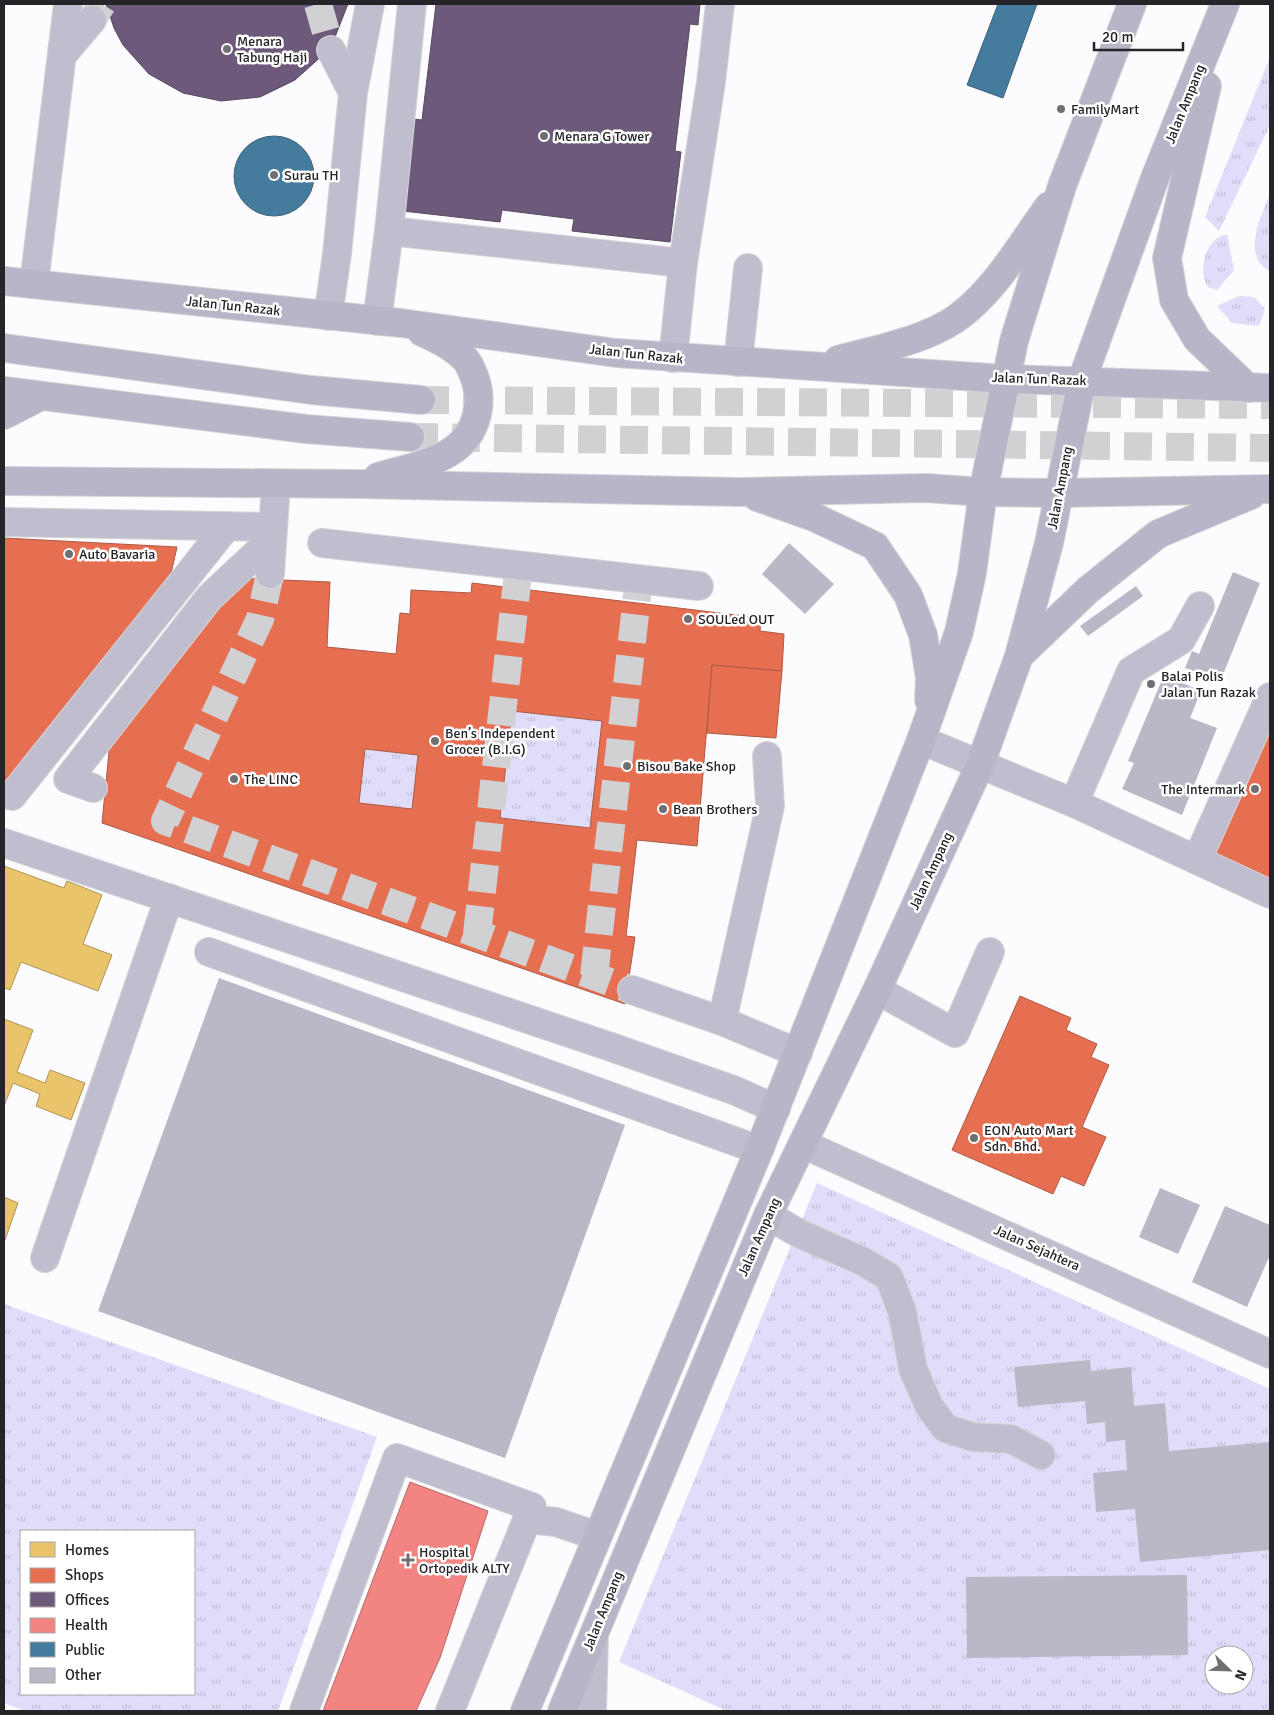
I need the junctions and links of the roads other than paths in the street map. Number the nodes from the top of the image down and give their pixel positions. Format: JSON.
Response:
{"nodes":[{"id":1,"x":68,"y":4,"type":"tunnel mouth"},
{"id":2,"x":370,"y":4,"type":"edge"},
{"id":3,"x":412,"y":4,"type":"edge"},
{"id":4,"x":720,"y":4,"type":"edge"},
{"id":5,"x":1132,"y":4,"type":"edge"},
{"id":6,"x":1226,"y":4,"type":"edge"},
{"id":7,"x":92,"y":20,"type":"tunnel mouth"},
{"id":8,"x":331,"y":50,"type":"tunnel mouth"},
{"id":9,"x":64,"y":53,"type":"junction"},
{"id":10,"x":353,"y":92,"type":"junction"},
{"id":11,"x":1062,"y":186,"type":"junction"},
{"id":12,"x":389,"y":231,"type":"junction"},
{"id":13,"x":683,"y":263,"type":"junction"},
{"id":14,"x":748,"y":268,"type":"dead end"},
{"id":15,"x":4,"y":281,"type":"edge"},
{"id":16,"x":34,"y":284,"type":"junction"},
{"id":17,"x":328,"y":316,"type":"junction"},
{"id":18,"x":389,"y":322,"type":"junction"},
{"id":19,"x":4,"y":348,"type":"edge"},
{"id":20,"x":673,"y":358,"type":"junction"},
{"id":21,"x":738,"y":362,"type":"junction"},
{"id":22,"x":820,"y":365,"type":"junction"},
{"id":23,"x":1006,"y":379,"type":"junction"},
{"id":24,"x":1082,"y":380,"type":"junction"},
{"id":25,"x":1259,"y":388,"type":"edge"},
{"id":26,"x":4,"y":390,"type":"edge"},
{"id":27,"x":41,"y":396,"type":"junction"},
{"id":28,"x":421,"y":400,"type":"tunnel mouth"},
{"id":29,"x":4,"y":414,"type":"edge"},
{"id":30,"x":410,"y":437,"type":"tunnel mouth"},
{"id":31,"x":4,"y":481,"type":"edge"},
{"id":32,"x":276,"y":484,"type":"junction"},
{"id":33,"x":358,"y":484,"type":"junction"},
{"id":34,"x":1267,"y":489,"type":"edge"},
{"id":35,"x":739,"y":492,"type":"junction"},
{"id":36,"x":983,"y":492,"type":"junction"},
{"id":37,"x":1058,"y":493,"type":"junction"},
{"id":38,"x":4,"y":522,"type":"edge"},
{"id":39,"x":227,"y":526,"type":"junction"},
{"id":40,"x":273,"y":533,"type":"junction"},
{"id":41,"x":322,"y":543,"type":"dead end"},
{"id":42,"x":270,"y":574,"type":"tunnel mouth"},
{"id":43,"x":699,"y":586,"type":"dead end"},
{"id":44,"x":1200,"y":606,"type":"dead end"},
{"id":45,"x":1019,"y":656,"type":"junction"},
{"id":46,"x":1270,"y":697,"type":"edge"},
{"id":47,"x":924,"y":731,"type":"junction"},
{"id":48,"x":767,"y":756,"type":"dead end"},
{"id":49,"x":980,"y":765,"type":"junction"},
{"id":50,"x":93,"y":788,"type":"dead end"},
{"id":51,"x":12,"y":796,"type":"dead end"},
{"id":52,"x":1074,"y":803,"type":"junction"},
{"id":53,"x":4,"y":843,"type":"edge"},
{"id":54,"x":1197,"y":860,"type":"junction"},
{"id":55,"x":1270,"y":894,"type":"edge"},
{"id":56,"x":169,"y":898,"type":"junction"},
{"id":57,"x":209,"y":952,"type":"dead end"},
{"id":58,"x":990,"y":952,"type":"dead end"},
{"id":59,"x":632,"y":990,"type":"tunnel mouth"},
{"id":60,"x":877,"y":990,"type":"junction"},
{"id":61,"x":722,"y":1021,"type":"junction"},
{"id":62,"x":798,"y":1053,"type":"junction"},
{"id":63,"x":776,"y":1109,"type":"junction"},
{"id":64,"x":803,"y":1144,"type":"junction"},
{"id":65,"x":759,"y":1150,"type":"junction"},
{"id":66,"x":768,"y":1215,"type":"junction"},
{"id":67,"x":44,"y":1258,"type":"dead end"},
{"id":68,"x":1270,"y":1354,"type":"edge"},
{"id":69,"x":1042,"y":1455,"type":"dead end"},
{"id":70,"x":527,"y":1519,"type":"junction"},
{"id":71,"x":597,"y":1536,"type":"junction"},
{"id":72,"x":594,"y":1632,"type":"junction"},
{"id":73,"x":304,"y":1711,"type":"edge"},
{"id":74,"x":450,"y":1711,"type":"edge"},
{"id":75,"x":525,"y":1711,"type":"edge"},
{"id":76,"x":562,"y":1711,"type":"edge"},
{"id":77,"x":592,"y":1711,"type":"edge"}],
"edges":[{"from":1,"to":9,"type":"street"},
{"from":2,"to":10,"type":"street"},
{"from":3,"to":12,"type":"street"},
{"from":4,"to":13,"type":"street"},
{"from":5,"to":11,"type":"main road"},
{"from":6,"to":24,"type":"main road","name":"Jalan Ampang"},
{"from":6,"to":25,"type":"main road"},
{"from":7,"to":9,"type":"street"},
{"from":8,"to":10,"type":"street"},
{"from":9,"to":16,"type":"street"},
{"from":10,"to":17,"type":"street"},
{"from":11,"to":22,"type":"main road"},
{"from":11,"to":23,"type":"main road"},
{"from":12,"to":13,"type":"street"},
{"from":12,"to":18,"type":"street"},
{"from":13,"to":20,"type":"street"},
{"from":14,"to":21,"type":"street"},
{"from":15,"to":16,"type":"main road","name":"Jalan Tun Razak"},
{"from":16,"to":17,"type":"main road","name":"Jalan Tun Razak"},
{"from":17,"to":18,"type":"main road","name":"Jalan Tun Razak"},
{"from":18,"to":20,"type":"main road","name":"Jalan Tun Razak"},
{"from":18,"to":33,"type":"main road"},
{"from":19,"to":28,"type":"main road"},
{"from":20,"to":21,"type":"main road","name":"Jalan Tun Razak"},
{"from":21,"to":22,"type":"main road","name":"Jalan Tun Razak"},
{"from":22,"to":23,"type":"main road","name":"Jalan Tun Razak"},
{"from":23,"to":24,"type":"main road","name":"Jalan Tun Razak"},
{"from":23,"to":36,"type":"main road"},
{"from":24,"to":25,"type":"main road","name":"Jalan Tun Razak"},
{"from":24,"to":37,"type":"main road","name":"Jalan Ampang"},
{"from":26,"to":27,"type":"main road"},
{"from":27,"to":29,"type":"main road"},
{"from":27,"to":30,"type":"main road"},
{"from":31,"to":32,"type":"main road"},
{"from":32,"to":33,"type":"main road"},
{"from":32,"to":40,"type":"street"},
{"from":33,"to":35,"type":"main road"},
{"from":34,"to":37,"type":"main road"},
{"from":34,"to":45,"type":"main road"},
{"from":35,"to":36,"type":"main road"},
{"from":35,"to":47,"type":"main road"},
{"from":36,"to":37,"type":"main road"},
{"from":36,"to":47,"type":"main road"},
{"from":37,"to":45,"type":"main road","name":"Jalan Ampang"},
{"from":38,"to":39,"type":"street"},
{"from":39,"to":40,"type":"street"},
{"from":39,"to":51,"type":"street"},
{"from":40,"to":42,"type":"street"},
{"from":40,"to":50,"type":"street"},
{"from":41,"to":43,"type":"street"},
{"from":44,"to":52,"type":"street"},
{"from":45,"to":49,"type":"main road","name":"Jalan Ampang"},
{"from":46,"to":54,"type":"street"},
{"from":47,"to":49,"type":"street"},
{"from":47,"to":62,"type":"main road"},
{"from":48,"to":61,"type":"street"},
{"from":49,"to":52,"type":"street"},
{"from":49,"to":60,"type":"main road","name":"Jalan Ampang"},
{"from":52,"to":54,"type":"street"},
{"from":53,"to":56,"type":"street"},
{"from":54,"to":55,"type":"street"},
{"from":56,"to":63,"type":"street"},
{"from":56,"to":67,"type":"street"},
{"from":57,"to":65,"type":"street"},
{"from":58,"to":60,"type":"street"},
{"from":59,"to":61,"type":"street"},
{"from":60,"to":64,"type":"main road","name":"Jalan Ampang"},
{"from":61,"to":62,"type":"street"},
{"from":62,"to":63,"type":"main road"},
{"from":63,"to":65,"type":"main road"},
{"from":64,"to":66,"type":"main road","name":"Jalan Ampang"},
{"from":64,"to":68,"type":"street","name":"Jalan Sejahtera"},
{"from":65,"to":71,"type":"main road"},
{"from":66,"to":69,"type":"street"},
{"from":66,"to":72,"type":"main road","name":"Jalan Ampang"},
{"from":70,"to":71,"type":"street"},
{"from":70,"to":73,"type":"street"},
{"from":70,"to":74,"type":"street"},
{"from":71,"to":75,"type":"main road"},
{"from":72,"to":76,"type":"main road","name":"Jalan Ampang"},
{"from":72,"to":77,"type":"street"}]}
